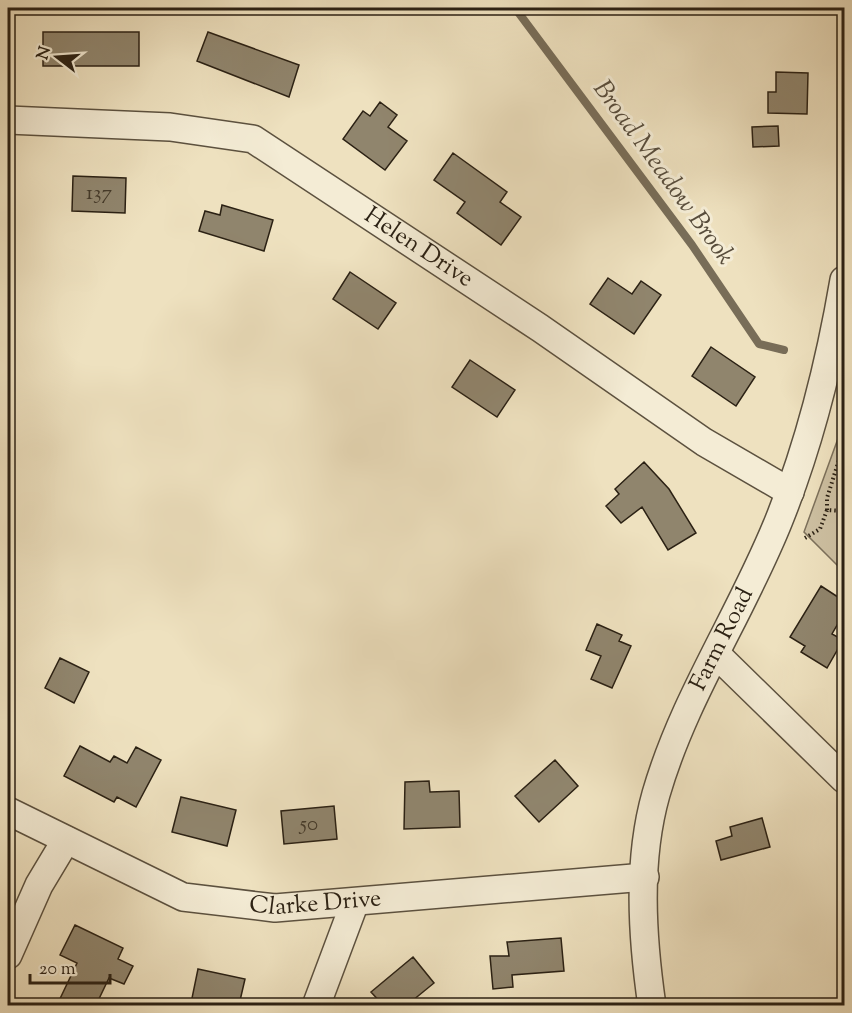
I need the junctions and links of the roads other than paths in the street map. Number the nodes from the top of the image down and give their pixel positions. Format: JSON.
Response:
{"nodes":[{"id":1,"x":8,"y":120,"type":"edge"},
{"id":2,"x":844,"y":280,"type":"edge"},
{"id":3,"x":789,"y":492,"type":"junction"},
{"id":4,"x":716,"y":654,"type":"junction"},
{"id":5,"x":844,"y":779,"type":"edge"},
{"id":6,"x":8,"y":811,"type":"edge"},
{"id":7,"x":66,"y":840,"type":"junction"},
{"id":8,"x":645,"y":877,"type":"junction"},
{"id":9,"x":355,"y":902,"type":"junction"},
{"id":10,"x":8,"y":955,"type":"edge"},
{"id":11,"x":316,"y":1005,"type":"edge"},
{"id":12,"x":652,"y":1005,"type":"edge"}],
"edges":[{"from":1,"to":3,"type":"street","name":"Helen Drive"},
{"from":2,"to":3,"type":"street","name":"Farm Road"},
{"from":3,"to":4,"type":"street","name":"Farm Road"},
{"from":4,"to":5,"type":"street"},
{"from":4,"to":8,"type":"street","name":"Farm Road"},
{"from":6,"to":7,"type":"street","name":"Clarke Drive"},
{"from":7,"to":9,"type":"street","name":"Clarke Drive"},
{"from":7,"to":10,"type":"street"},
{"from":8,"to":9,"type":"street","name":"Clarke Drive"},
{"from":8,"to":12,"type":"street","name":"Farm Road"},
{"from":9,"to":11,"type":"street"}]}
